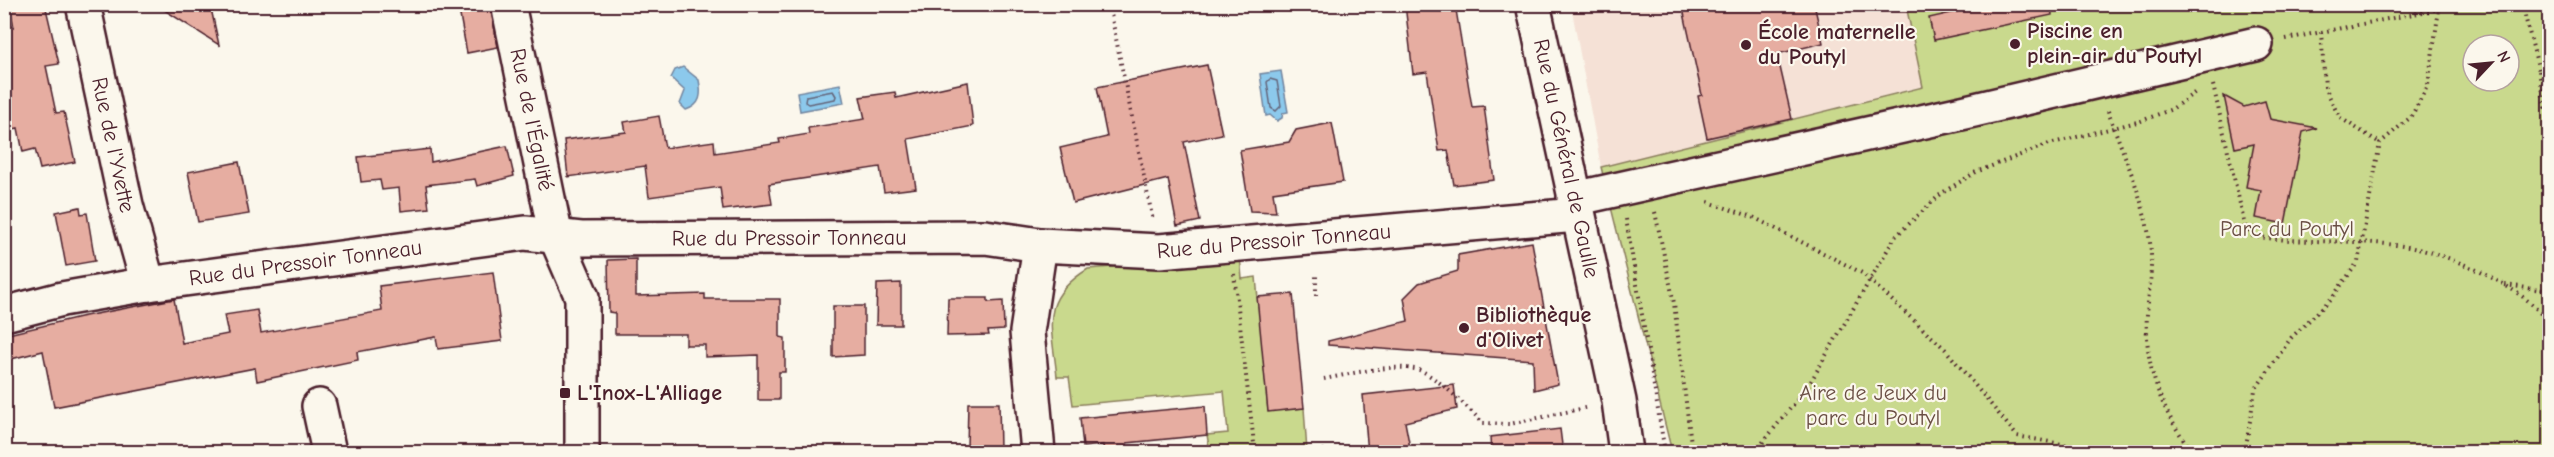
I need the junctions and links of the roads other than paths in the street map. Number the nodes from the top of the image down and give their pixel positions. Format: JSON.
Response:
{"nodes":[{"id":1,"x":83,"y":4,"type":"edge"},
{"id":2,"x":508,"y":4,"type":"edge"},
{"id":3,"x":1533,"y":4,"type":"edge"},
{"id":4,"x":2256,"y":45,"type":"road end"},
{"id":5,"x":1575,"y":207,"type":"junction"},
{"id":6,"x":556,"y":237,"type":"junction"},
{"id":7,"x":1040,"y":245,"type":"junction"},
{"id":8,"x":148,"y":284,"type":"junction"},
{"id":9,"x":4,"y":314,"type":"edge"},
{"id":10,"x":319,"y":406,"type":"dead end"},
{"id":11,"x":329,"y":453,"type":"edge"},
{"id":12,"x":582,"y":453,"type":"edge"},
{"id":13,"x":1038,"y":453,"type":"edge"},
{"id":14,"x":1626,"y":453,"type":"edge"}],
"edges":[{"from":1,"to":8,"type":"street","name":"Rue de l'Yvette"},
{"from":2,"to":6,"type":"street","name":"Rue de l'Égalité"},
{"from":3,"to":5,"type":"street","name":"Rue du Général de Gaulle"},
{"from":4,"to":5,"type":"street","name":"Rue du Pressoir Tonneau"},
{"from":5,"to":7,"type":"street","name":"Rue du Pressoir Tonneau"},
{"from":5,"to":14,"type":"street","name":"Rue du Général de Gaulle"},
{"from":6,"to":7,"type":"street","name":"Rue du Pressoir Tonneau"},
{"from":6,"to":8,"type":"street","name":"Rue du Pressoir Tonneau"},
{"from":6,"to":12,"type":"street","name":"Rue de l'Égalité"},
{"from":7,"to":13,"type":"street"},
{"from":8,"to":9,"type":"street","name":"Rue du Pressoir Tonneau"},
{"from":10,"to":11,"type":"street"}]}
